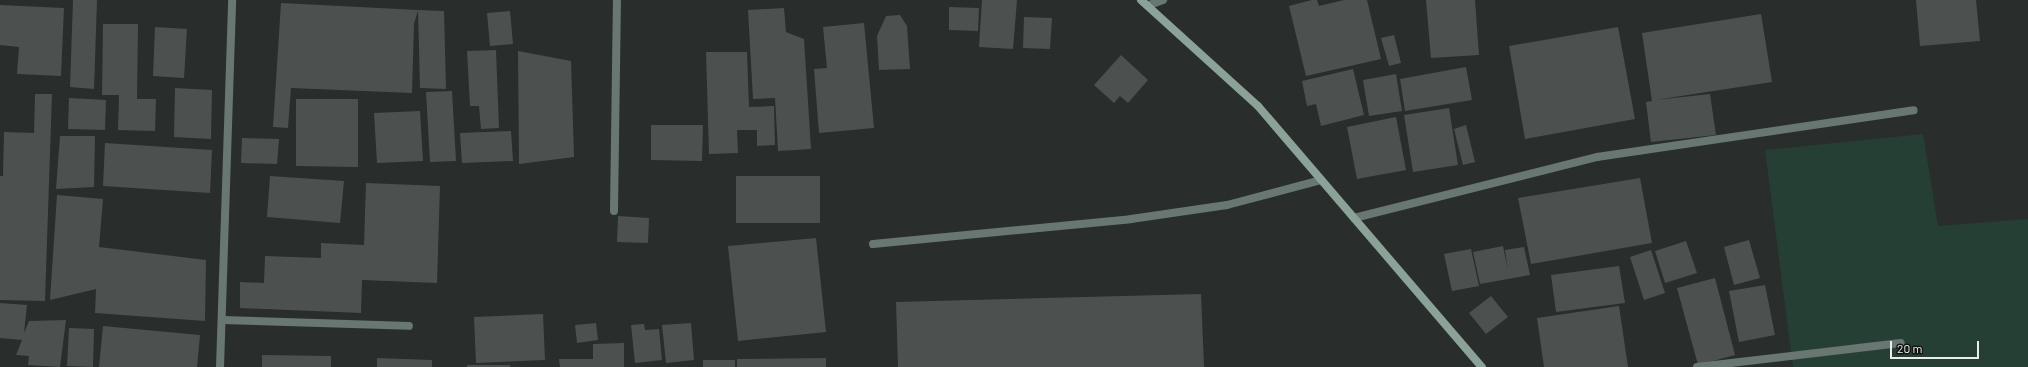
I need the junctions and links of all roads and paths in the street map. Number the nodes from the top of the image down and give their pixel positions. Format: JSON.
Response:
{"nodes":[{"id":1,"x":232,"y":0,"type":"edge"},
{"id":2,"x":617,"y":0,"type":"edge"},
{"id":3,"x":1142,"y":0,"type":"edge"},
{"id":4,"x":1163,"y":0,"type":"edge"},
{"id":5,"x":1148,"y":5,"type":"junction"},
{"id":6,"x":1914,"y":110,"type":"dead end"},
{"id":7,"x":1321,"y":180,"type":"junction"},
{"id":8,"x":614,"y":211,"type":"dead end"},
{"id":9,"x":1354,"y":218,"type":"junction"},
{"id":10,"x":873,"y":244,"type":"dead end"},
{"id":11,"x":222,"y":320,"type":"junction"},
{"id":12,"x":409,"y":326,"type":"dead end"},
{"id":13,"x":1901,"y":343,"type":"dead end"},
{"id":14,"x":220,"y":367,"type":"edge"},
{"id":15,"x":1482,"y":367,"type":"edge"},
{"id":16,"x":1697,"y":367,"type":"edge"}],
"edges":[{"from":1,"to":11,"type":"street"},
{"from":2,"to":8,"type":"street"},
{"from":3,"to":5,"type":"main road"},
{"from":4,"to":5,"type":"street"},
{"from":5,"to":7,"type":"main road"},
{"from":6,"to":9,"type":"street"},
{"from":7,"to":9,"type":"main road"},
{"from":7,"to":10,"type":"street"},
{"from":9,"to":15,"type":"main road"},
{"from":11,"to":12,"type":"street"},
{"from":11,"to":14,"type":"street"},
{"from":13,"to":16,"type":"street"}]}
